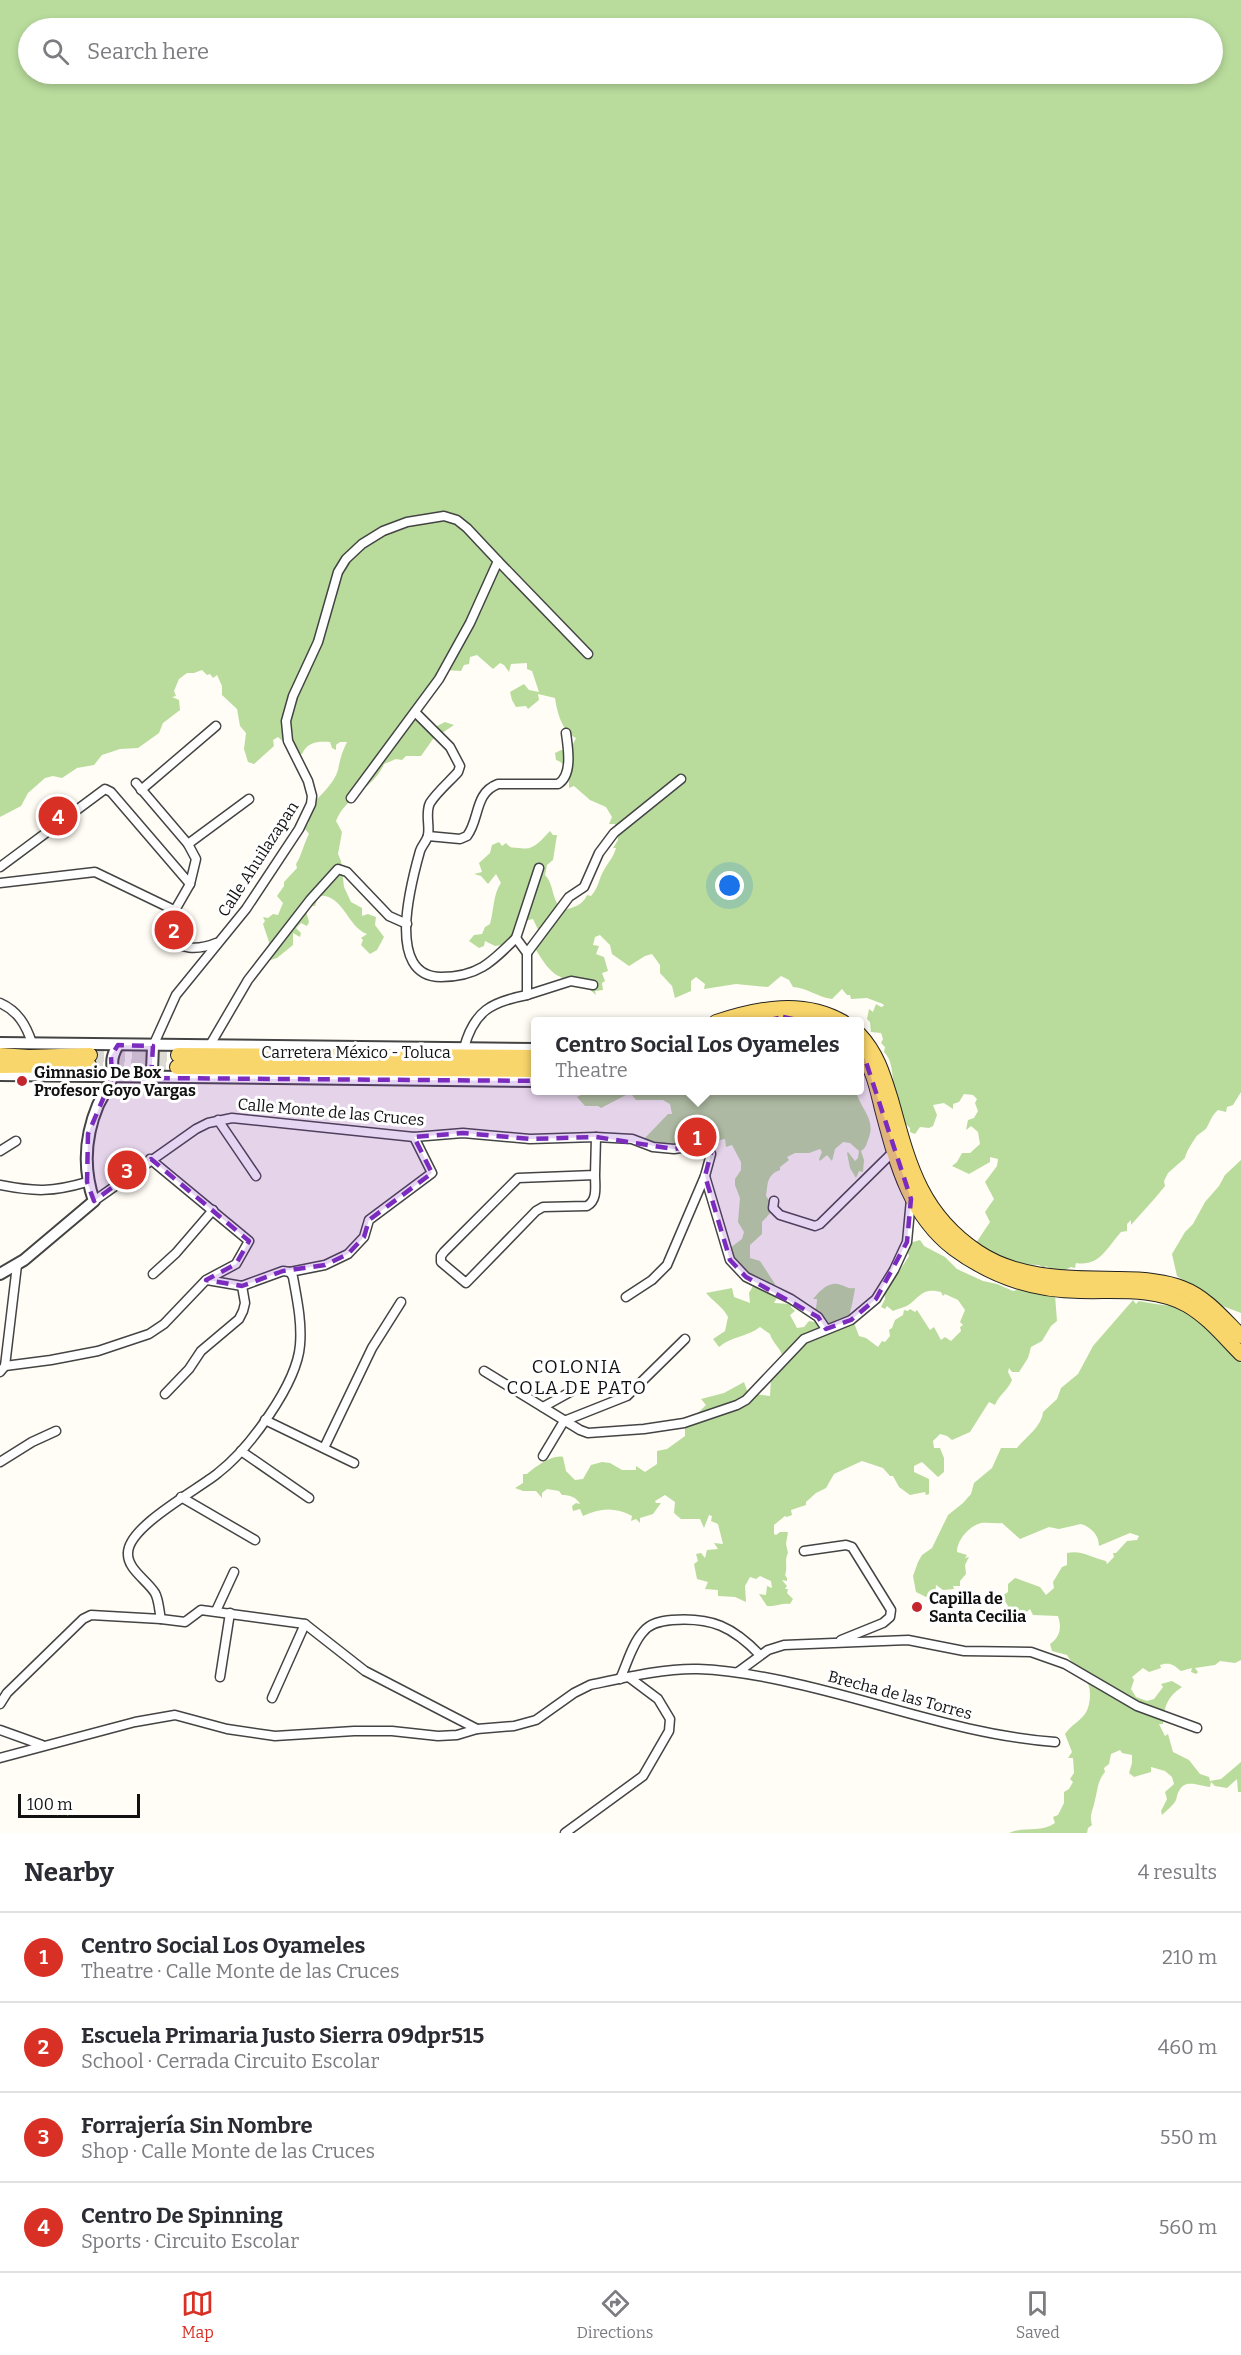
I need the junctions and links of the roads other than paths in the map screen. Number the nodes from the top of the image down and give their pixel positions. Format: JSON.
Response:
{"nodes":[{"id":1,"x":498,"y":561,"type":"junction"},
{"id":2,"x":588,"y":654,"type":"dead end"},
{"id":3,"x":415,"y":712,"type":"junction"},
{"id":4,"x":216,"y":726,"type":"dead end"},
{"id":5,"x":566,"y":733,"type":"dead end"},
{"id":6,"x":681,"y":779,"type":"dead end"},
{"id":7,"x":351,"y":798,"type":"dead end"},
{"id":8,"x":249,"y":800,"type":"dead end"},
{"id":9,"x":428,"y":836,"type":"junction"},
{"id":10,"x":188,"y":844,"type":"junction"},
{"id":11,"x":0,"y":867,"type":"edge"},
{"id":12,"x":539,"y":868,"type":"dead end"},
{"id":13,"x":0,"y":883,"type":"edge"},
{"id":14,"x":190,"y":884,"type":"junction"},
{"id":15,"x":174,"y":910,"type":"junction"},
{"id":16,"x":407,"y":924,"type":"junction"},
{"id":17,"x":516,"y":938,"type":"junction"},
{"id":18,"x":217,"y":943,"type":"junction"},
{"id":19,"x":527,"y":953,"type":"junction"},
{"id":20,"x":593,"y":985,"type":"dead end"},
{"id":21,"x":527,"y":995,"type":"junction"},
{"id":22,"x":0,"y":1003,"type":"edge"},
{"id":23,"x":735,"y":1017,"type":"edge"},
{"id":24,"x":833,"y":1017,"type":"edge"},
{"id":25,"x":864,"y":1040,"type":"edge"},
{"id":26,"x":0,"y":1043,"type":"edge"},
{"id":27,"x":32,"y":1043,"type":"junction"},
{"id":28,"x":118,"y":1045,"type":"junction"},
{"id":29,"x":210,"y":1045,"type":"junction"},
{"id":30,"x":153,"y":1046,"type":"junction"},
{"id":31,"x":464,"y":1048,"type":"junction"},
{"id":32,"x":531,"y":1049,"type":"edge"},
{"id":33,"x":0,"y":1055,"type":"edge"},
{"id":34,"x":531,"y":1057,"type":"edge"},
{"id":35,"x":864,"y":1057,"type":"edge"},
{"id":36,"x":0,"y":1066,"type":"edge"},
{"id":37,"x":531,"y":1070,"type":"edge"},
{"id":38,"x":0,"y":1075,"type":"edge"},
{"id":39,"x":112,"y":1078,"type":"junction"},
{"id":40,"x":144,"y":1078,"type":"junction"},
{"id":41,"x":531,"y":1081,"type":"edge"},
{"id":42,"x":218,"y":1120,"type":"junction"},
{"id":43,"x":414,"y":1137,"type":"junction"},
{"id":44,"x":596,"y":1137,"type":"junction"},
{"id":45,"x":16,"y":1141,"type":"dead end"},
{"id":46,"x":0,"y":1151,"type":"edge"},
{"id":47,"x":893,"y":1152,"type":"junction"},
{"id":48,"x":150,"y":1159,"type":"junction"},
{"id":49,"x":596,"y":1175,"type":"junction"},
{"id":50,"x":256,"y":1176,"type":"dead end"},
{"id":51,"x":705,"y":1176,"type":"junction"},
{"id":52,"x":87,"y":1182,"type":"junction"},
{"id":53,"x":0,"y":1185,"type":"edge"},
{"id":54,"x":911,"y":1199,"type":"junction"},
{"id":55,"x":94,"y":1201,"type":"junction"},
{"id":56,"x":774,"y":1201,"type":"dead end"},
{"id":57,"x":213,"y":1210,"type":"junction"},
{"id":58,"x":17,"y":1265,"type":"junction"},
{"id":59,"x":290,"y":1272,"type":"junction"},
{"id":60,"x":0,"y":1274,"type":"edge"},
{"id":61,"x":153,"y":1274,"type":"dead end"},
{"id":62,"x":206,"y":1280,"type":"junction"},
{"id":63,"x":242,"y":1286,"type":"junction"},
{"id":64,"x":626,"y":1297,"type":"dead end"},
{"id":65,"x":401,"y":1302,"type":"dead end"},
{"id":66,"x":826,"y":1329,"type":"junction"},
{"id":67,"x":1241,"y":1336,"type":"edge"},
{"id":68,"x":685,"y":1339,"type":"dead end"},
{"id":69,"x":1241,"y":1354,"type":"edge"},
{"id":70,"x":2,"y":1369,"type":"edge"},
{"id":71,"x":484,"y":1371,"type":"dead end"},
{"id":72,"x":572,"y":1391,"type":"dead end"},
{"id":73,"x":165,"y":1394,"type":"dead end"},
{"id":74,"x":543,"y":1407,"type":"junction"},
{"id":75,"x":265,"y":1420,"type":"junction"},
{"id":76,"x":564,"y":1421,"type":"junction"},
{"id":77,"x":56,"y":1431,"type":"dead end"},
{"id":78,"x":324,"y":1448,"type":"junction"},
{"id":79,"x":241,"y":1451,"type":"junction"},
{"id":80,"x":543,"y":1456,"type":"dead end"},
{"id":81,"x":0,"y":1462,"type":"edge"},
{"id":82,"x":354,"y":1463,"type":"dead end"},
{"id":83,"x":181,"y":1497,"type":"junction"},
{"id":84,"x":309,"y":1498,"type":"dead end"},
{"id":85,"x":255,"y":1540,"type":"dead end"},
{"id":86,"x":804,"y":1551,"type":"dead end"},
{"id":87,"x":234,"y":1572,"type":"dead end"},
{"id":88,"x":216,"y":1611,"type":"junction"},
{"id":89,"x":230,"y":1613,"type":"junction"},
{"id":90,"x":161,"y":1619,"type":"junction"},
{"id":91,"x":305,"y":1624,"type":"junction"},
{"id":92,"x":836,"y":1642,"type":"junction"},
{"id":93,"x":759,"y":1655,"type":"junction"},
{"id":94,"x":738,"y":1672,"type":"junction"},
{"id":95,"x":220,"y":1677,"type":"dead end"},
{"id":96,"x":630,"y":1678,"type":"junction"},
{"id":97,"x":620,"y":1679,"type":"junction"},
{"id":98,"x":272,"y":1698,"type":"dead end"},
{"id":99,"x":0,"y":1704,"type":"edge"},
{"id":100,"x":1197,"y":1728,"type":"dead end"},
{"id":101,"x":477,"y":1729,"type":"junction"},
{"id":102,"x":0,"y":1730,"type":"edge"},
{"id":103,"x":1055,"y":1743,"type":"dead end"},
{"id":104,"x":43,"y":1746,"type":"junction"},
{"id":105,"x":0,"y":1758,"type":"edge"},
{"id":106,"x":565,"y":1833,"type":"edge"}],
"edges":[{"from":1,"to":2,"type":"street"},
{"from":1,"to":3,"type":"street"},
{"from":1,"to":18,"type":"street","name":"Calle Ahuilazapan"},
{"from":3,"to":7,"type":"street"},
{"from":3,"to":9,"type":"street"},
{"from":4,"to":10,"type":"street"},
{"from":5,"to":9,"type":"street"},
{"from":6,"to":19,"type":"street"},
{"from":8,"to":10,"type":"street"},
{"from":9,"to":16,"type":"street"},
{"from":10,"to":14,"type":"street"},
{"from":11,"to":14,"type":"street"},
{"from":12,"to":17,"type":"street"},
{"from":13,"to":15,"type":"street"},
{"from":14,"to":15,"type":"street"},
{"from":15,"to":18,"type":"street"},
{"from":16,"to":17,"type":"street"},
{"from":16,"to":29,"type":"street"},
{"from":17,"to":19,"type":"street"},
{"from":18,"to":30,"type":"street","name":"Calle Ahuilazapan"},
{"from":19,"to":21,"type":"street"},
{"from":20,"to":21,"type":"street"},
{"from":21,"to":31,"type":"street"},
{"from":22,"to":27,"type":"street"},
{"from":23,"to":24,"type":"main road"},
{"from":25,"to":67,"type":"main road"},
{"from":26,"to":27,"type":"street"},
{"from":27,"to":28,"type":"street"},
{"from":28,"to":30,"type":"street"},
{"from":28,"to":39,"type":"street"},
{"from":29,"to":30,"type":"street"},
{"from":29,"to":31,"type":"street"},
{"from":30,"to":40,"type":"street"},
{"from":31,"to":32,"type":"street"},
{"from":33,"to":36,"type":"main road"},
{"from":34,"to":37,"type":"main road","name":"Carretera México - Toluca"},
{"from":35,"to":47,"type":"main road"},
{"from":38,"to":39,"type":"street"},
{"from":39,"to":40,"type":"street"},
{"from":39,"to":52,"type":"street"},
{"from":40,"to":41,"type":"street"},
{"from":42,"to":43,"type":"street","name":"Calle Monte de las Cruces"},
{"from":42,"to":48,"type":"street","name":"Calle Monte de las Cruces"},
{"from":42,"to":50,"type":"street"},
{"from":43,"to":44,"type":"street","name":"Calle Monte de las Cruces"},
{"from":43,"to":59,"type":"street"},
{"from":44,"to":49,"type":"street"},
{"from":44,"to":51,"type":"street","name":"Calle Monte de las Cruces"},
{"from":45,"to":46,"type":"street"},
{"from":47,"to":54,"type":"main road"},
{"from":47,"to":56,"type":"street"},
{"from":48,"to":55,"type":"street","name":"Calle Monte de las Cruces"},
{"from":48,"to":57,"type":"street"},
{"from":49,"to":49,"type":"street"},
{"from":51,"to":64,"type":"street"},
{"from":51,"to":66,"type":"street"},
{"from":52,"to":53,"type":"street"},
{"from":52,"to":55,"type":"street"},
{"from":54,"to":66,"type":"street"},
{"from":54,"to":69,"type":"main road"},
{"from":55,"to":58,"type":"street","name":"Calle Monte de las Cruces"},
{"from":57,"to":61,"type":"street"},
{"from":57,"to":62,"type":"street"},
{"from":58,"to":60,"type":"street","name":"Calle Monte de las Cruces"},
{"from":58,"to":70,"type":"street"},
{"from":59,"to":63,"type":"street"},
{"from":59,"to":75,"type":"street"},
{"from":62,"to":63,"type":"street"},
{"from":62,"to":70,"type":"street"},
{"from":63,"to":73,"type":"street"},
{"from":65,"to":78,"type":"street"},
{"from":66,"to":76,"type":"street"},
{"from":68,"to":76,"type":"street"},
{"from":71,"to":74,"type":"street"},
{"from":72,"to":74,"type":"street"},
{"from":74,"to":76,"type":"street"},
{"from":75,"to":78,"type":"street"},
{"from":75,"to":79,"type":"street"},
{"from":76,"to":80,"type":"street"},
{"from":77,"to":81,"type":"street"},
{"from":78,"to":82,"type":"street"},
{"from":79,"to":83,"type":"street"},
{"from":79,"to":84,"type":"street"},
{"from":83,"to":85,"type":"street"},
{"from":83,"to":90,"type":"street"},
{"from":86,"to":92,"type":"street"},
{"from":87,"to":88,"type":"street"},
{"from":88,"to":89,"type":"street"},
{"from":88,"to":90,"type":"street"},
{"from":89,"to":91,"type":"street"},
{"from":89,"to":95,"type":"street"},
{"from":90,"to":99,"type":"street"},
{"from":91,"to":98,"type":"street"},
{"from":91,"to":101,"type":"street"},
{"from":92,"to":93,"type":"street","name":"Brecha de las Torres"},
{"from":92,"to":100,"type":"street","name":"Brecha de las Torres"},
{"from":93,"to":94,"type":"street","name":"Brecha de las Torres"},
{"from":93,"to":97,"type":"street"},
{"from":94,"to":96,"type":"street","name":"Brecha de las Torres"},
{"from":94,"to":103,"type":"street","name":"Brecha de las Torres"},
{"from":96,"to":97,"type":"street","name":"Brecha de las Torres"},
{"from":96,"to":106,"type":"street"},
{"from":97,"to":101,"type":"street","name":"Brecha de las Torres"},
{"from":101,"to":104,"type":"street","name":"Brecha de las Torres"},
{"from":102,"to":104,"type":"street"},
{"from":104,"to":105,"type":"street","name":"Brecha de las Torres"}]}
